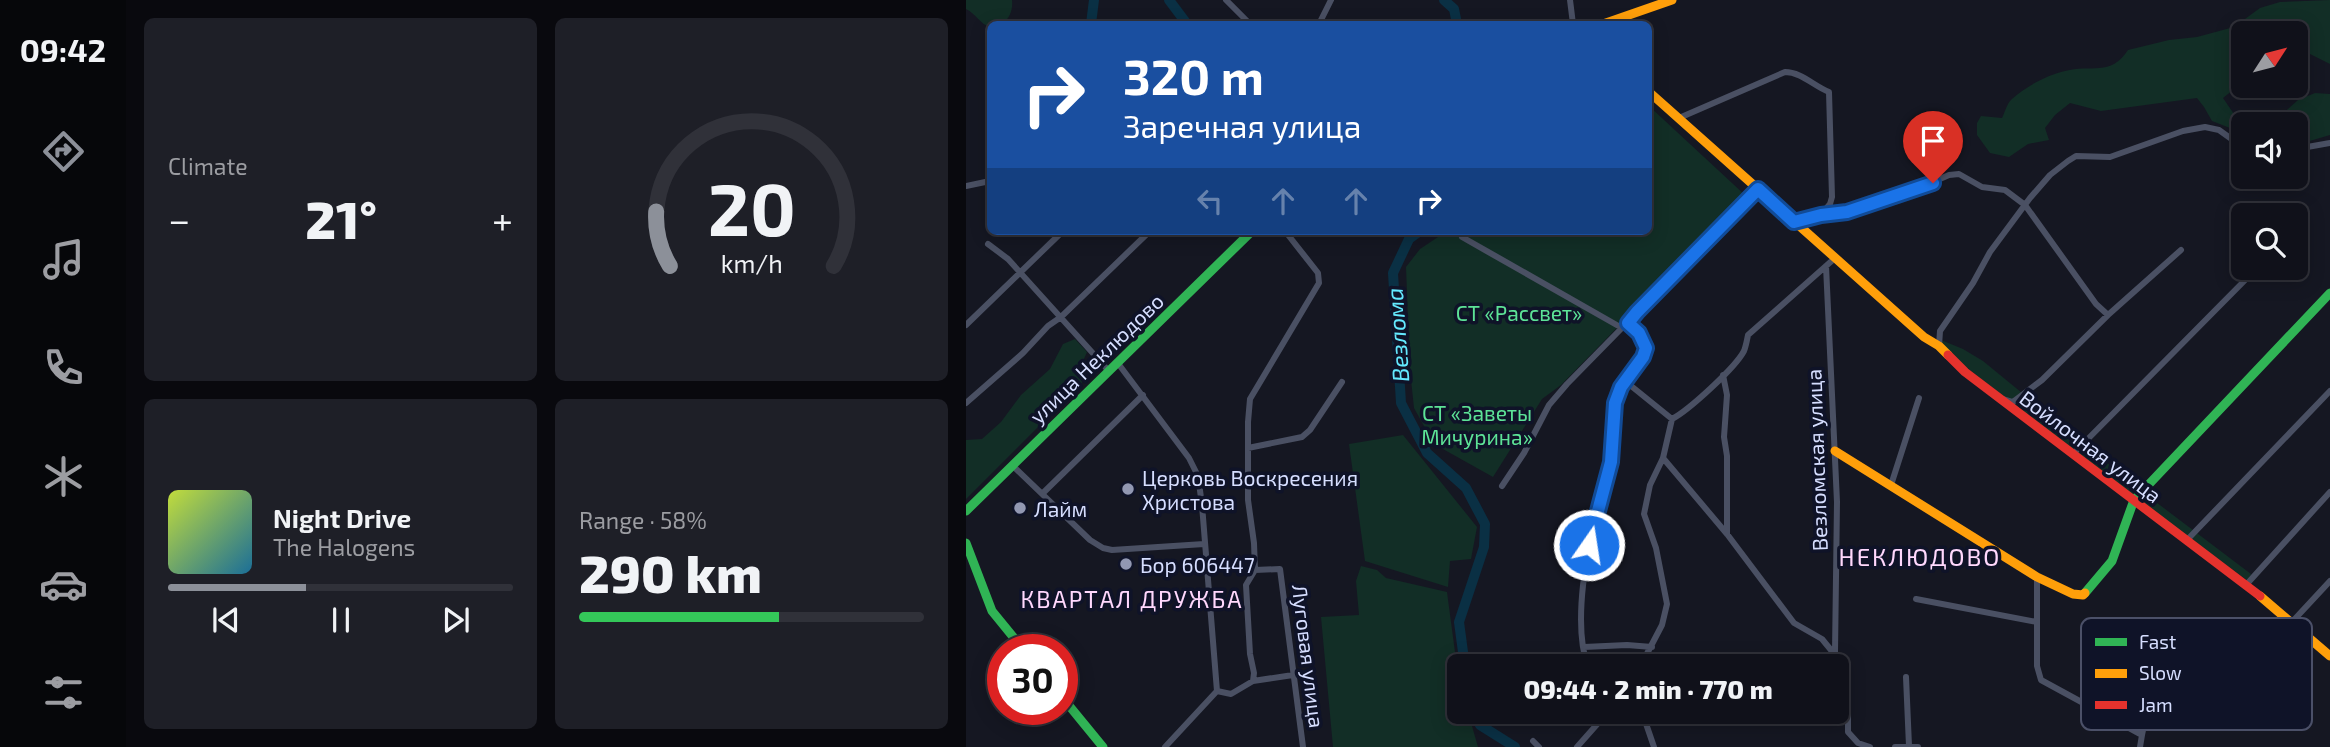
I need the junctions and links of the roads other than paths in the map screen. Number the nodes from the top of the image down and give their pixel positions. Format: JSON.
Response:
{"nodes":[{"id":1,"x":1226,"y":0,"type":"edge"},
{"id":2,"x":1331,"y":0,"type":"edge"},
{"id":3,"x":1570,"y":0,"type":"edge"},
{"id":4,"x":1672,"y":0,"type":"edge"},
{"id":5,"x":1247,"y":21,"type":"edge"},
{"id":6,"x":1320,"y":21,"type":"edge"},
{"id":7,"x":1573,"y":21,"type":"edge"},
{"id":8,"x":1612,"y":21,"type":"edge"},
{"id":9,"x":1652,"y":94,"type":"edge"},
{"id":10,"x":1679,"y":118,"type":"junction"},
{"id":11,"x":2231,"y":139,"type":"edge"},
{"id":12,"x":2330,"y":143,"type":"edge"},
{"id":13,"x":2308,"y":147,"type":"edge"},
{"id":14,"x":987,"y":182,"type":"edge"},
{"id":15,"x":966,"y":186,"type":"edge"},
{"id":16,"x":1758,"y":189,"type":"junction"},
{"id":17,"x":2025,"y":205,"type":"junction"},
{"id":18,"x":1821,"y":215,"type":"junction"},
{"id":19,"x":1794,"y":222,"type":"junction"},
{"id":20,"x":1059,"y":235,"type":"edge"},
{"id":21,"x":1146,"y":235,"type":"edge"},
{"id":22,"x":1248,"y":235,"type":"edge"},
{"id":23,"x":1288,"y":235,"type":"edge"},
{"id":24,"x":1462,"y":237,"type":"dead end"},
{"id":25,"x":988,"y":244,"type":"dead end"},
{"id":26,"x":2181,"y":250,"type":"dead end"},
{"id":27,"x":1835,"y":258,"type":"junction"},
{"id":28,"x":1826,"y":266,"type":"junction"},
{"id":29,"x":1021,"y":273,"type":"junction"},
{"id":30,"x":2245,"y":280,"type":"edge"},
{"id":31,"x":2330,"y":293,"type":"edge"},
{"id":32,"x":2108,"y":315,"type":"junction"},
{"id":33,"x":1062,"y":317,"type":"junction"},
{"id":34,"x":966,"y":325,"type":"edge"},
{"id":35,"x":1625,"y":325,"type":"junction"},
{"id":36,"x":1939,"y":346,"type":"junction"},
{"id":37,"x":1116,"y":362,"type":"junction"},
{"id":38,"x":1108,"y":370,"type":"junction"},
{"id":39,"x":1723,"y":375,"type":"junction"},
{"id":40,"x":1625,"y":381,"type":"junction"},
{"id":41,"x":1342,"y":382,"type":"dead end"},
{"id":42,"x":2330,"y":391,"type":"edge"},
{"id":43,"x":1143,"y":395,"type":"junction"},
{"id":44,"x":1919,"y":398,"type":"dead end"},
{"id":45,"x":1998,"y":398,"type":"junction"},
{"id":46,"x":966,"y":403,"type":"edge"},
{"id":47,"x":1672,"y":419,"type":"junction"},
{"id":48,"x":1248,"y":448,"type":"junction"},
{"id":49,"x":1835,"y":451,"type":"junction"},
{"id":50,"x":2073,"y":454,"type":"junction"},
{"id":51,"x":1663,"y":458,"type":"junction"},
{"id":52,"x":1011,"y":464,"type":"junction"},
{"id":53,"x":1891,"y":485,"type":"junction"},
{"id":54,"x":1502,"y":486,"type":"dead end"},
{"id":55,"x":2330,"y":492,"type":"edge"},
{"id":56,"x":1042,"y":494,"type":"junction"},
{"id":57,"x":2134,"y":500,"type":"junction"},
{"id":58,"x":966,"y":511,"type":"edge"},
{"id":59,"x":1727,"y":534,"type":"junction"},
{"id":60,"x":2187,"y":540,"type":"junction"},
{"id":61,"x":966,"y":542,"type":"edge"},
{"id":62,"x":1204,"y":544,"type":"junction"},
{"id":63,"x":1255,"y":570,"type":"junction"},
{"id":64,"x":2037,"y":576,"type":"junction"},
{"id":65,"x":2330,"y":581,"type":"edge"},
{"id":66,"x":2246,"y":585,"type":"junction"},
{"id":67,"x":1916,"y":599,"type":"dead end"},
{"id":68,"x":2287,"y":618,"type":"edge"},
{"id":69,"x":2296,"y":618,"type":"edge"},
{"id":70,"x":2037,"y":622,"type":"junction"},
{"id":71,"x":1011,"y":634,"type":"edge"},
{"id":72,"x":2312,"y":640,"type":"edge"},
{"id":73,"x":1584,"y":647,"type":"junction"},
{"id":74,"x":1652,"y":647,"type":"junction"},
{"id":75,"x":1835,"y":652,"type":"junction"},
{"id":76,"x":1585,"y":654,"type":"edge"},
{"id":77,"x":1648,"y":654,"type":"edge"},
{"id":78,"x":2330,"y":656,"type":"edge"},
{"id":79,"x":1293,"y":675,"type":"junction"},
{"id":80,"x":1906,"y":677,"type":"dead end"},
{"id":81,"x":1253,"y":681,"type":"junction"},
{"id":82,"x":1217,"y":691,"type":"junction"},
{"id":83,"x":2081,"y":702,"type":"edge"},
{"id":84,"x":1078,"y":717,"type":"edge"},
{"id":85,"x":1597,"y":724,"type":"edge"},
{"id":86,"x":1646,"y":724,"type":"edge"},
{"id":87,"x":2133,"y":730,"type":"edge"},
{"id":88,"x":2143,"y":730,"type":"edge"},
{"id":89,"x":2142,"y":735,"type":"junction"},
{"id":90,"x":1533,"y":741,"type":"dead end"},
{"id":91,"x":1857,"y":745,"type":"edge"},
{"id":92,"x":1909,"y":746,"type":"edge"},
{"id":93,"x":1103,"y":747,"type":"edge"},
{"id":94,"x":1165,"y":747,"type":"edge"},
{"id":95,"x":1303,"y":747,"type":"edge"},
{"id":96,"x":1539,"y":747,"type":"edge"},
{"id":97,"x":1577,"y":747,"type":"edge"},
{"id":98,"x":1654,"y":747,"type":"edge"},
{"id":99,"x":1870,"y":747,"type":"edge"},
{"id":100,"x":1895,"y":747,"type":"edge"},
{"id":101,"x":1918,"y":747,"type":"edge"},
{"id":102,"x":2140,"y":747,"type":"edge"}],
"edges":[{"from":1,"to":5,"type":"street"},
{"from":2,"to":6,"type":"street"},
{"from":3,"to":7,"type":"street"},
{"from":4,"to":8,"type":"street"},
{"from":9,"to":10,"type":"street","name":"Войлочная улица"},
{"from":10,"to":16,"type":"street","name":"Войлочная улица"},
{"from":10,"to":18,"type":"street"},
{"from":11,"to":17,"type":"street"},
{"from":12,"to":13,"type":"street"},
{"from":14,"to":15,"type":"street"},
{"from":16,"to":19,"type":"street","name":"Войлочная улица"},
{"from":16,"to":35,"type":"street"},
{"from":17,"to":18,"type":"street"},
{"from":17,"to":32,"type":"street"},
{"from":17,"to":36,"type":"street"},
{"from":18,"to":19,"type":"street"},
{"from":19,"to":27,"type":"street","name":"Войлочная улица"},
{"from":20,"to":29,"type":"street"},
{"from":21,"to":33,"type":"street"},
{"from":22,"to":37,"type":"street","name":"улица Неклюдово"},
{"from":23,"to":48,"type":"street"},
{"from":24,"to":35,"type":"street"},
{"from":25,"to":29,"type":"street"},
{"from":26,"to":32,"type":"street"},
{"from":27,"to":28,"type":"street"},
{"from":27,"to":36,"type":"street","name":"Войлочная улица"},
{"from":28,"to":39,"type":"street"},
{"from":28,"to":49,"type":"street","name":"Везломская улица"},
{"from":29,"to":33,"type":"street"},
{"from":29,"to":34,"type":"street"},
{"from":30,"to":50,"type":"street"},
{"from":31,"to":57,"type":"street"},
{"from":32,"to":45,"type":"street"},
{"from":33,"to":38,"type":"street"},
{"from":33,"to":46,"type":"street"},
{"from":35,"to":40,"type":"street"},
{"from":35,"to":54,"type":"street"},
{"from":36,"to":45,"type":"street","name":"Войлочная улица"},
{"from":37,"to":38,"type":"street","name":"улица Неклюдово"},
{"from":37,"to":43,"type":"street"},
{"from":38,"to":52,"type":"street","name":"улица Неклюдово"},
{"from":39,"to":47,"type":"street"},
{"from":39,"to":59,"type":"street"},
{"from":40,"to":47,"type":"street"},
{"from":40,"to":73,"type":"street"},
{"from":41,"to":48,"type":"street"},
{"from":42,"to":60,"type":"street"},
{"from":43,"to":56,"type":"street"},
{"from":43,"to":62,"type":"street"},
{"from":44,"to":53,"type":"street"},
{"from":45,"to":50,"type":"street","name":"Войлочная улица"},
{"from":47,"to":51,"type":"street"},
{"from":48,"to":63,"type":"street"},
{"from":49,"to":53,"type":"street"},
{"from":49,"to":75,"type":"street","name":"Везломская улица"},
{"from":50,"to":57,"type":"street","name":"Войлочная улица"},
{"from":51,"to":59,"type":"street"},
{"from":51,"to":74,"type":"street"},
{"from":52,"to":56,"type":"street"},
{"from":52,"to":58,"type":"street","name":"улица Неклюдово"},
{"from":53,"to":64,"type":"street"},
{"from":55,"to":66,"type":"street"},
{"from":56,"to":62,"type":"street"},
{"from":57,"to":60,"type":"street","name":"Войлочная улица"},
{"from":57,"to":64,"type":"street"},
{"from":59,"to":75,"type":"street"},
{"from":60,"to":66,"type":"street","name":"Войлочная улица"},
{"from":61,"to":71,"type":"street"},
{"from":62,"to":82,"type":"street"},
{"from":63,"to":79,"type":"street","name":"Луговая улица"},
{"from":63,"to":81,"type":"street"},
{"from":64,"to":70,"type":"street"},
{"from":65,"to":69,"type":"street"},
{"from":66,"to":68,"type":"street","name":"Войлочная улица"},
{"from":67,"to":70,"type":"street"},
{"from":70,"to":83,"type":"street"},
{"from":72,"to":78,"type":"street","name":"Войлочная улица"},
{"from":73,"to":74,"type":"street"},
{"from":73,"to":76,"type":"street"},
{"from":74,"to":77,"type":"street"},
{"from":75,"to":91,"type":"street"},
{"from":79,"to":81,"type":"street"},
{"from":79,"to":95,"type":"street","name":"Луговая улица"},
{"from":80,"to":92,"type":"street"},
{"from":81,"to":82,"type":"street"},
{"from":82,"to":94,"type":"street"},
{"from":84,"to":93,"type":"street"},
{"from":85,"to":97,"type":"street"},
{"from":86,"to":98,"type":"street"},
{"from":87,"to":89,"type":"street"},
{"from":88,"to":89,"type":"street"},
{"from":89,"to":102,"type":"street"},
{"from":90,"to":96,"type":"street"},
{"from":91,"to":99,"type":"street"},
{"from":92,"to":100,"type":"street"},
{"from":92,"to":101,"type":"street"}]}
